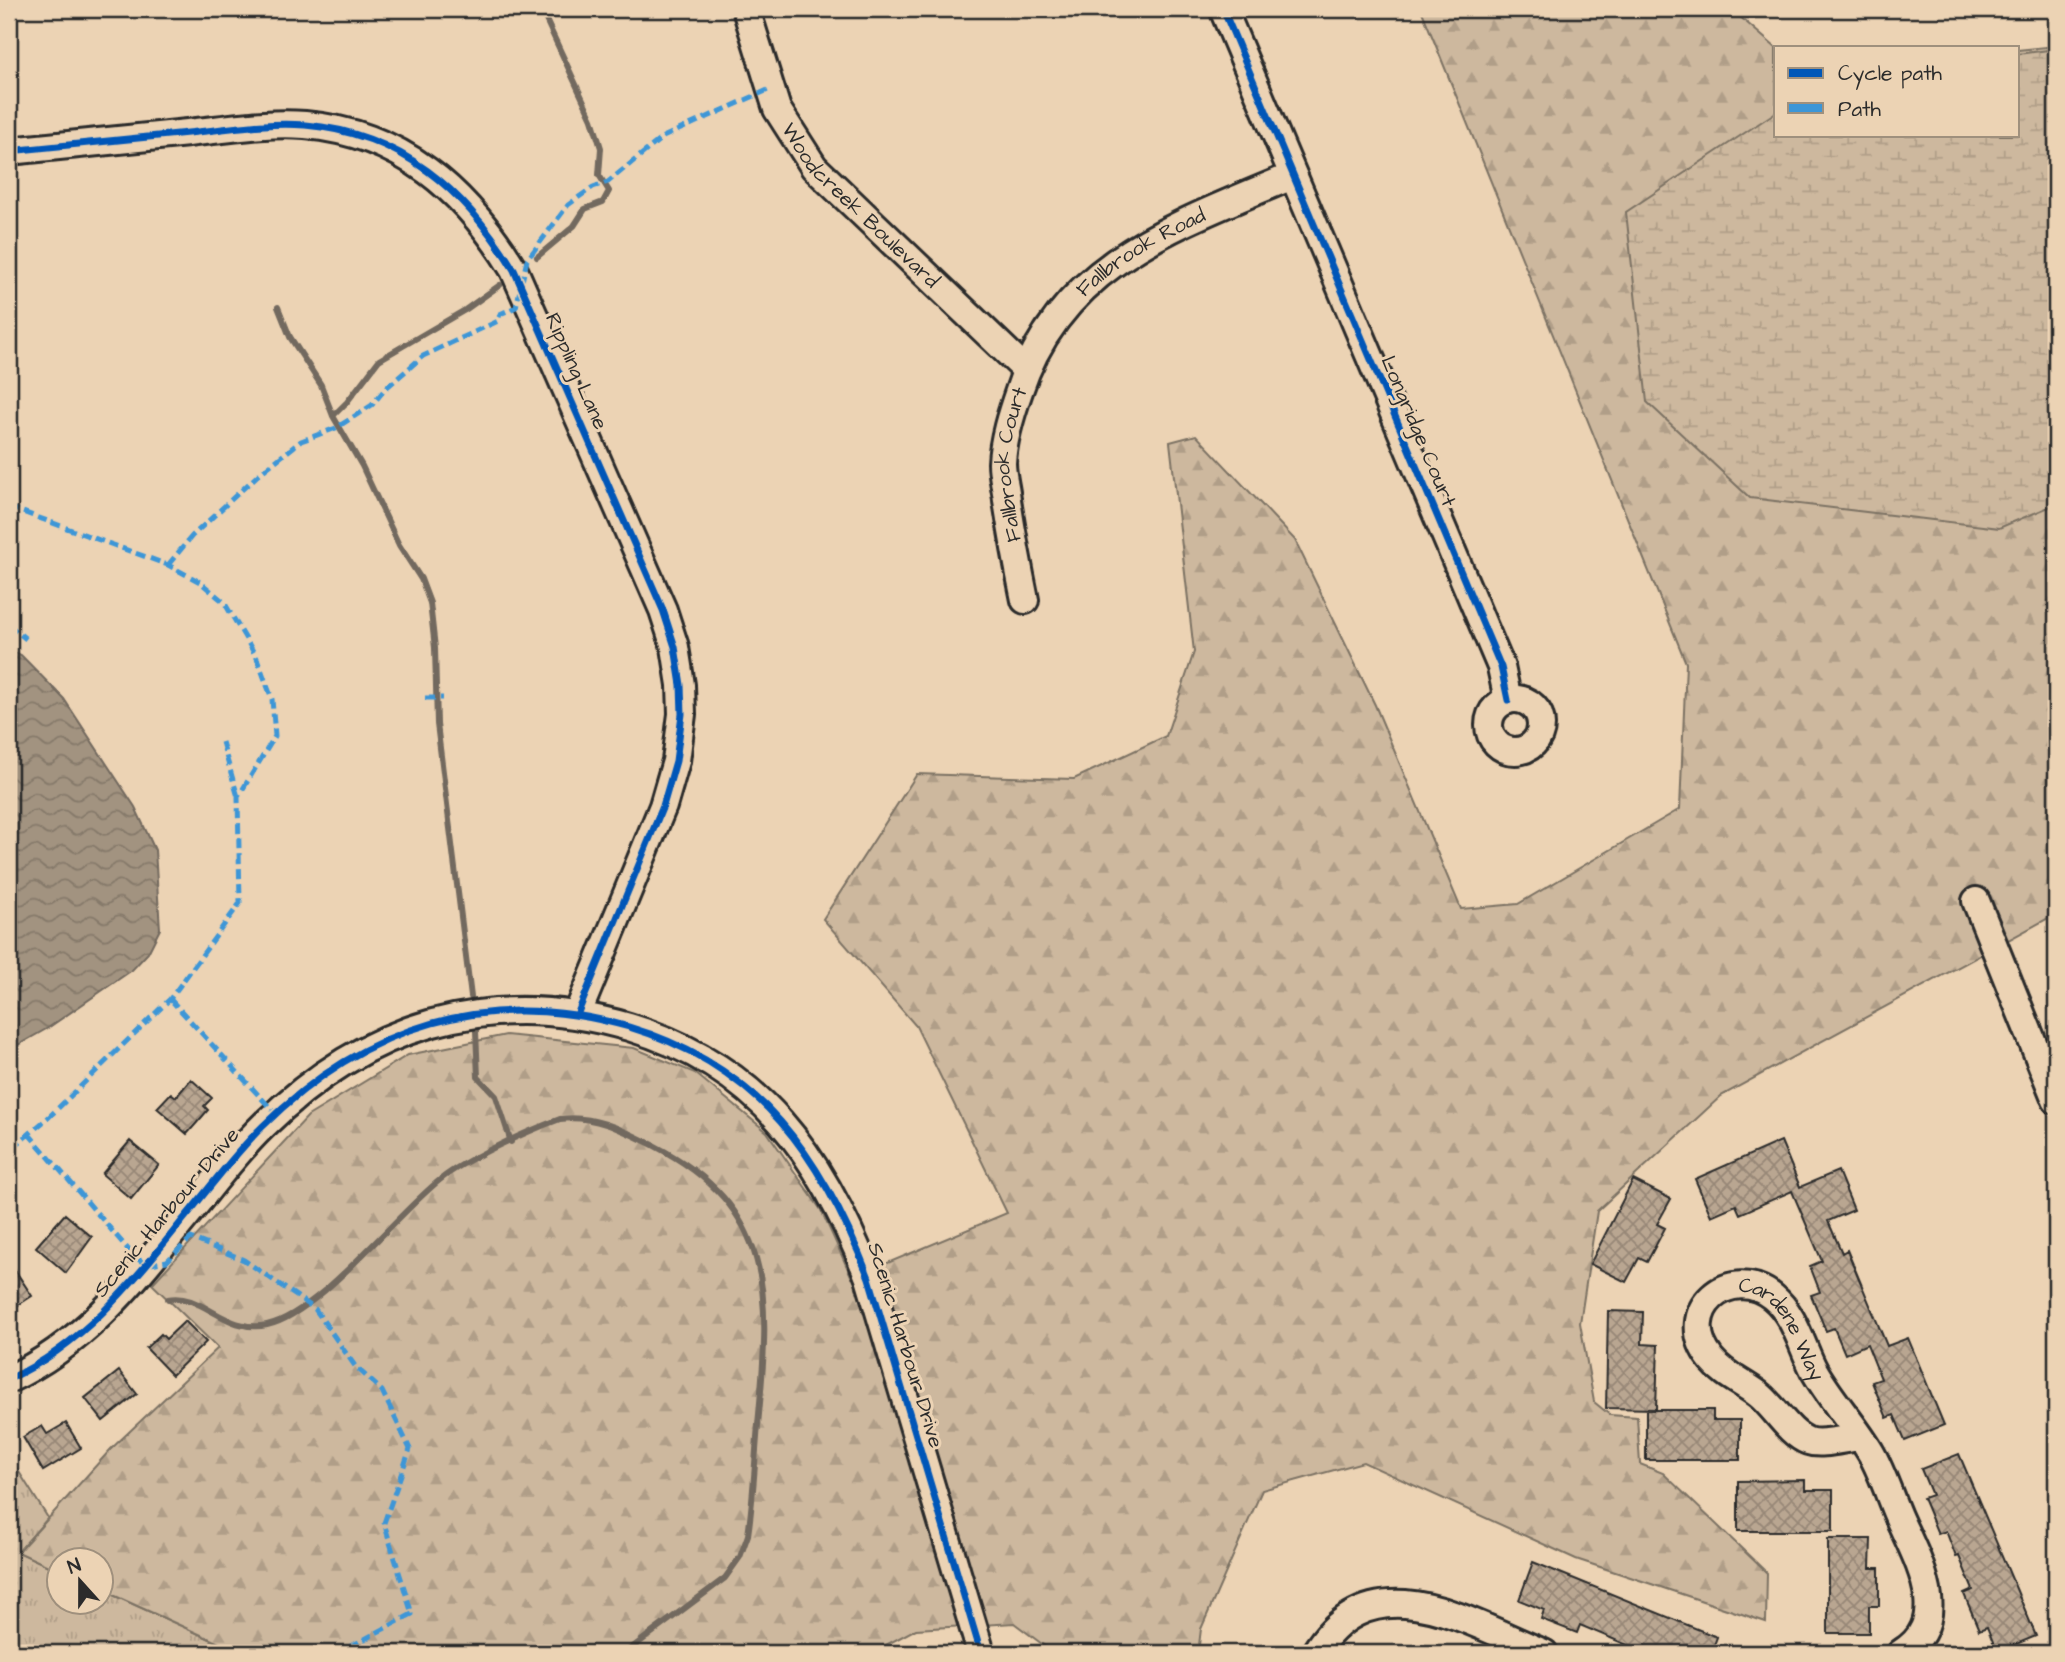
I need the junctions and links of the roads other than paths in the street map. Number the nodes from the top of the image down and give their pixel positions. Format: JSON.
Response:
{"nodes":[{"id":1,"x":746,"y":9,"type":"edge"},
{"id":2,"x":1223,"y":9,"type":"edge"},
{"id":3,"x":9,"y":151,"type":"edge"},
{"id":4,"x":1292,"y":176,"type":"junction"},
{"id":5,"x":1026,"y":370,"type":"junction"},
{"id":6,"x":1025,"y":600,"type":"dead end"},
{"id":7,"x":1508,"y":700,"type":"dead end"},
{"id":8,"x":1976,"y":901,"type":"dead end"},
{"id":9,"x":577,"y":1015,"type":"junction"},
{"id":10,"x":2056,"y":1100,"type":"edge"},
{"id":11,"x":9,"y":1379,"type":"edge"},
{"id":12,"x":1860,"y":1437,"type":"junction"},
{"id":13,"x":982,"y":1653,"type":"edge"},
{"id":14,"x":1315,"y":1653,"type":"edge"},
{"id":15,"x":1544,"y":1653,"type":"edge"},
{"id":16,"x":1901,"y":1653,"type":"edge"}],
"edges":[{"from":1,"to":5,"type":"street","name":"Woodcreek Boulevard"},
{"from":2,"to":4,"type":"street","name":"Longridge Court"},
{"from":3,"to":9,"type":"street","name":"Rippling Lane"},
{"from":4,"to":5,"type":"street","name":"Fallbrook Road"},
{"from":4,"to":7,"type":"street","name":"Longridge Court"},
{"from":5,"to":6,"type":"street","name":"Fallbrook Court"},
{"from":8,"to":10,"type":"street"},
{"from":9,"to":11,"type":"street","name":"Scenic Harbour Drive"},
{"from":9,"to":13,"type":"street","name":"Scenic Harbour Drive"},
{"from":12,"to":12,"type":"street","name":"Cardene Way"},
{"from":12,"to":16,"type":"street","name":"Cardene Way"},
{"from":14,"to":15,"type":"street"}]}
